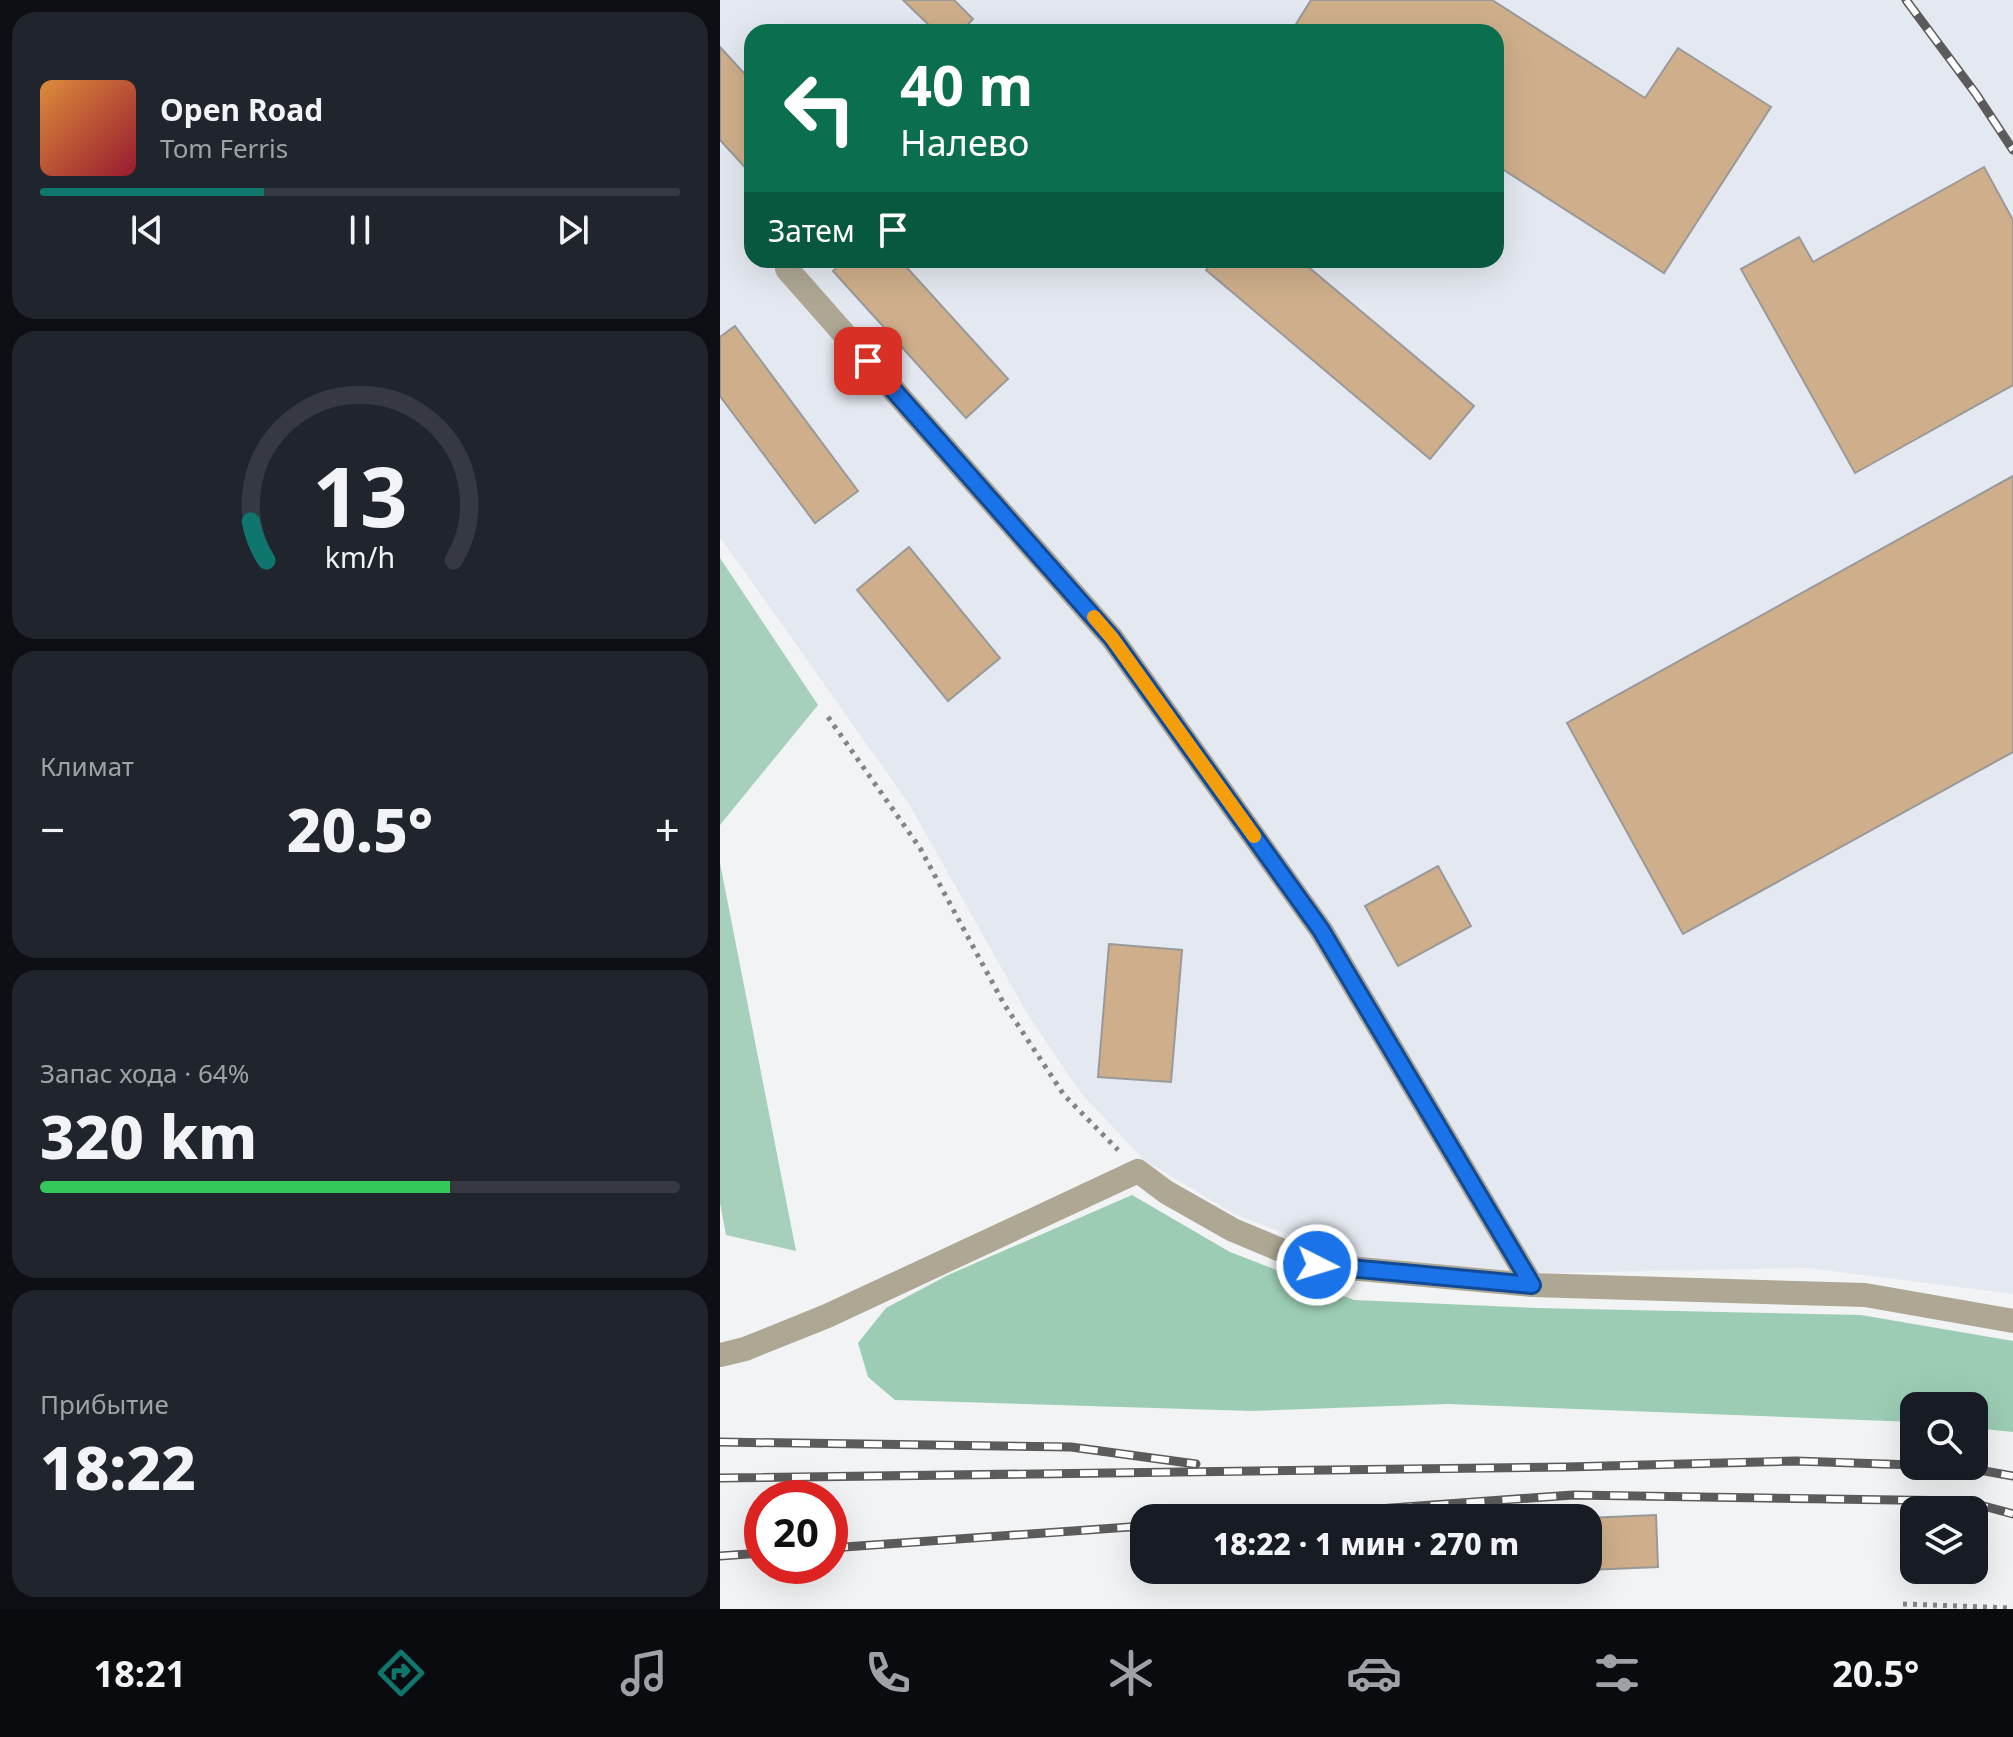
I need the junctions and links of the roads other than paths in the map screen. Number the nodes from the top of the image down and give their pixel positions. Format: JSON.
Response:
{"nodes":[{"id":1,"x":787,"y":269,"type":"dead end"},
{"id":2,"x":1532,"y":1285,"type":"junction"},
{"id":3,"x":2013,"y":1321,"type":"edge"},
{"id":4,"x":720,"y":1355,"type":"edge"}],
"edges":[{"from":1,"to":2,"type":"lane"},
{"from":2,"to":3,"type":"lane"},
{"from":2,"to":4,"type":"lane"}]}
